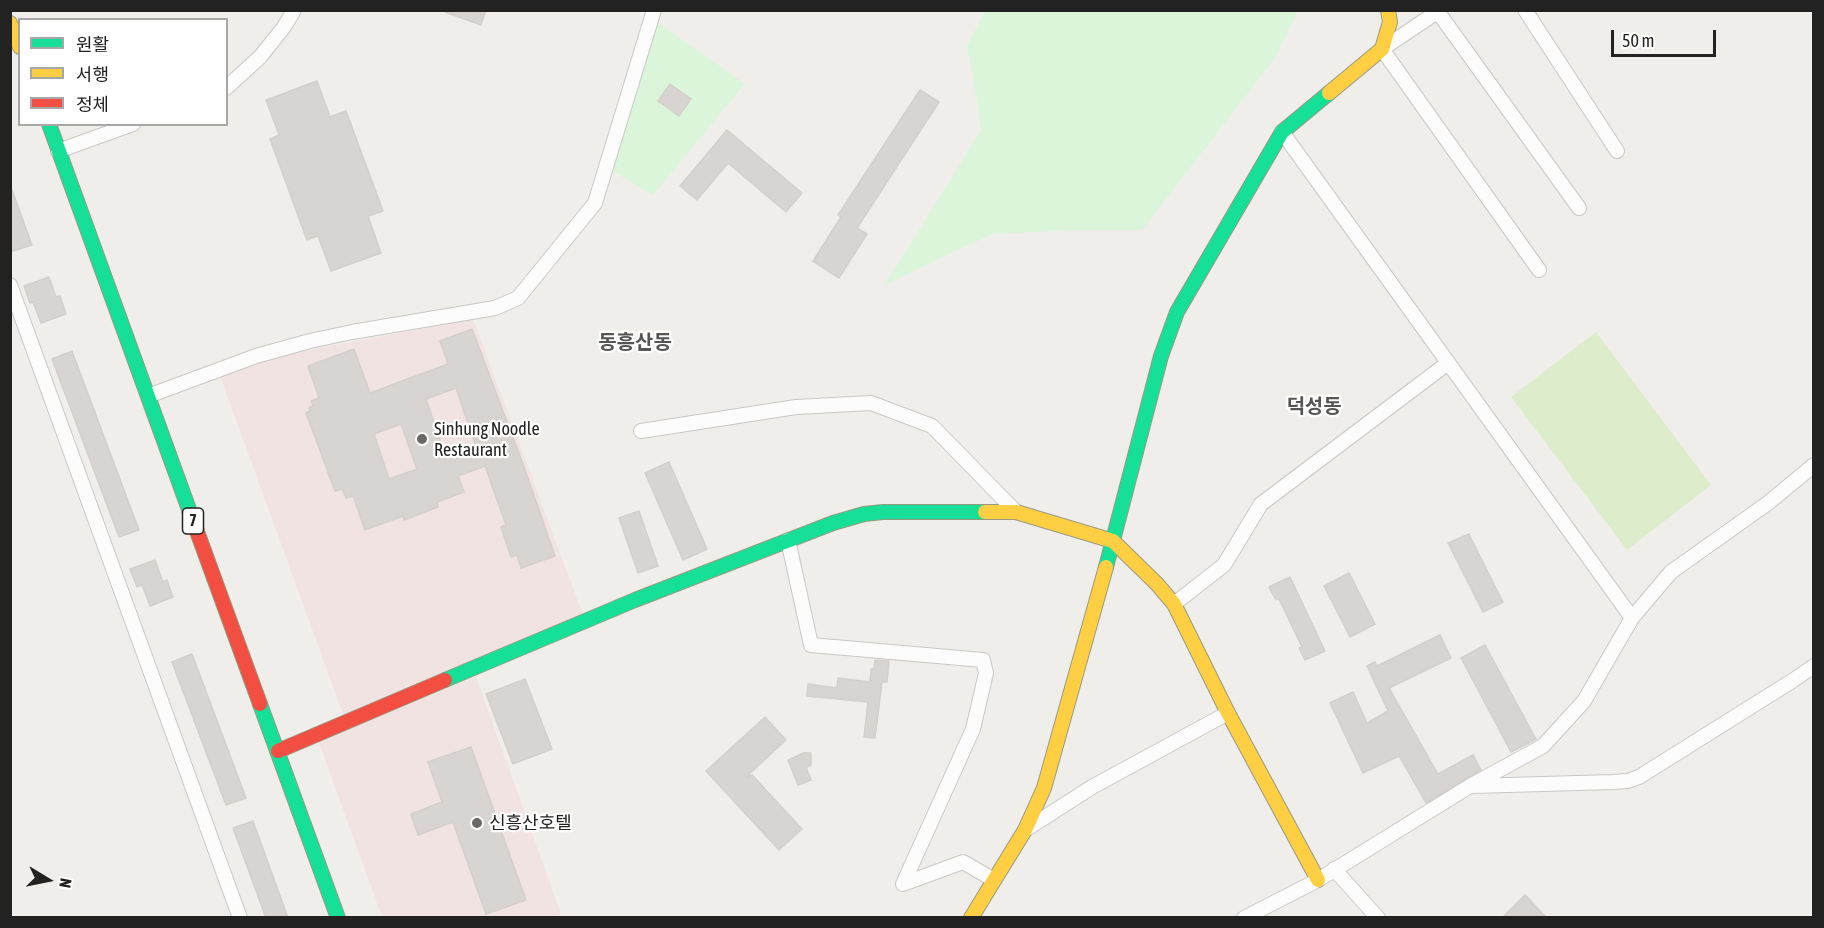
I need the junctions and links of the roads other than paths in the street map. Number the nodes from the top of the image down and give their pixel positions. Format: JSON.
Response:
{"nodes":[{"id":1,"x":294,"y":10,"type":"edge"},
{"id":2,"x":654,"y":10,"type":"edge"},
{"id":3,"x":1388,"y":10,"type":"edge"},
{"id":4,"x":1525,"y":10,"type":"edge"},
{"id":5,"x":1439,"y":11,"type":"edge"},
{"id":6,"x":10,"y":23,"type":"edge"},
{"id":7,"x":18,"y":42,"type":"edge"},
{"id":8,"x":1382,"y":49,"type":"junction"},
{"id":9,"x":228,"y":86,"type":"edge"},
{"id":10,"x":50,"y":126,"type":"edge"},
{"id":11,"x":127,"y":126,"type":"edge"},
{"id":12,"x":1282,"y":132,"type":"junction"},
{"id":13,"x":58,"y":151,"type":"junction"},
{"id":14,"x":1617,"y":151,"type":"dead end"},
{"id":15,"x":1579,"y":208,"type":"dead end"},
{"id":16,"x":1539,"y":270,"type":"dead end"},
{"id":17,"x":10,"y":285,"type":"edge"},
{"id":18,"x":1448,"y":363,"type":"junction"},
{"id":19,"x":148,"y":396,"type":"junction"},
{"id":20,"x":641,"y":431,"type":"dead end"},
{"id":21,"x":1812,"y":469,"type":"edge"},
{"id":22,"x":1016,"y":512,"type":"junction"},
{"id":23,"x":788,"y":540,"type":"junction"},
{"id":24,"x":1113,"y":541,"type":"junction"},
{"id":25,"x":1174,"y":603,"type":"junction"},
{"id":26,"x":1632,"y":618,"type":"junction"},
{"id":27,"x":1814,"y":666,"type":"edge"},
{"id":28,"x":1228,"y":713,"type":"junction"},
{"id":29,"x":278,"y":751,"type":"junction"},
{"id":30,"x":1470,"y":786,"type":"junction"},
{"id":31,"x":1025,"y":830,"type":"junction"},
{"id":32,"x":1334,"y":870,"type":"junction"},
{"id":33,"x":994,"y":880,"type":"junction"},
{"id":34,"x":1318,"y":880,"type":"junction"},
{"id":35,"x":240,"y":918,"type":"edge"},
{"id":36,"x":338,"y":918,"type":"edge"},
{"id":37,"x":971,"y":918,"type":"edge"},
{"id":38,"x":1244,"y":918,"type":"edge"},
{"id":39,"x":1378,"y":918,"type":"edge"}],
"edges":[{"from":1,"to":9,"type":"street"},
{"from":2,"to":19,"type":"street"},
{"from":3,"to":8,"type":"main road"},
{"from":4,"to":14,"type":"street"},
{"from":5,"to":8,"type":"street"},
{"from":5,"to":15,"type":"street"},
{"from":6,"to":7,"type":"main road"},
{"from":8,"to":12,"type":"main road"},
{"from":8,"to":16,"type":"street"},
{"from":10,"to":13,"type":"main road","number":"7"},
{"from":11,"to":13,"type":"street"},
{"from":12,"to":18,"type":"street"},
{"from":12,"to":24,"type":"main road"},
{"from":13,"to":19,"type":"main road","number":"7"},
{"from":17,"to":35,"type":"street"},
{"from":18,"to":25,"type":"street"},
{"from":18,"to":26,"type":"street"},
{"from":19,"to":29,"type":"main road","number":"7"},
{"from":20,"to":22,"type":"street"},
{"from":21,"to":26,"type":"street"},
{"from":22,"to":23,"type":"main road"},
{"from":22,"to":24,"type":"main road"},
{"from":23,"to":29,"type":"main road"},
{"from":23,"to":33,"type":"street"},
{"from":24,"to":25,"type":"main road"},
{"from":24,"to":31,"type":"main road"},
{"from":25,"to":28,"type":"main road"},
{"from":26,"to":30,"type":"street"},
{"from":27,"to":30,"type":"street"},
{"from":28,"to":31,"type":"street"},
{"from":28,"to":34,"type":"main road"},
{"from":29,"to":36,"type":"main road","number":"7"},
{"from":30,"to":32,"type":"street"},
{"from":31,"to":33,"type":"main road"},
{"from":32,"to":34,"type":"street"},
{"from":32,"to":39,"type":"street"},
{"from":33,"to":37,"type":"main road"},
{"from":34,"to":38,"type":"street"}]}
